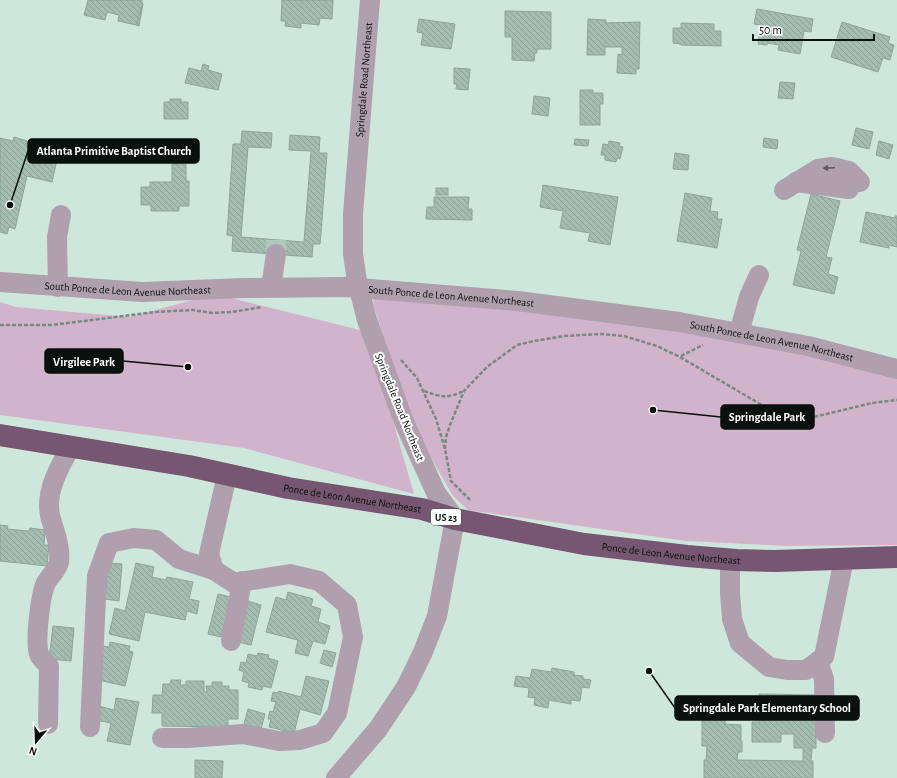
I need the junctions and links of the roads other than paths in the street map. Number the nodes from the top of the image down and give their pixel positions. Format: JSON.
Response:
{"nodes":[{"id":1,"x":370,"y":0,"type":"edge"},
{"id":2,"x":790,"y":186,"type":"dead end"},
{"id":3,"x":855,"y":186,"type":"dead end"},
{"id":4,"x":61,"y":215,"type":"dead end"},
{"id":5,"x":276,"y":254,"type":"tunnel mouth"},
{"id":6,"x":759,"y":275,"type":"dead end"},
{"id":7,"x":0,"y":282,"type":"edge"},
{"id":8,"x":58,"y":287,"type":"junction"},
{"id":9,"x":271,"y":287,"type":"junction"},
{"id":10,"x":358,"y":288,"type":"junction"},
{"id":11,"x":739,"y":333,"type":"junction"},
{"id":12,"x":897,"y":369,"type":"edge"},
{"id":13,"x":0,"y":434,"type":"edge"},
{"id":14,"x":71,"y":446,"type":"junction"},
{"id":15,"x":227,"y":474,"type":"junction"},
{"id":16,"x":455,"y":519,"type":"junction"},
{"id":17,"x":897,"y":557,"type":"edge"},
{"id":18,"x":730,"y":559,"type":"junction"},
{"id":19,"x":844,"y":559,"type":"junction"},
{"id":20,"x":214,"y":570,"type":"junction"},
{"id":21,"x":242,"y":581,"type":"junction"},
{"id":22,"x":231,"y":641,"type":"dead end"},
{"id":23,"x":818,"y":661,"type":"junction"},
{"id":24,"x":48,"y":724,"type":"dead end"},
{"id":25,"x":90,"y":726,"type":"dead end"},
{"id":26,"x":825,"y":733,"type":"dead end"},
{"id":27,"x":162,"y":738,"type":"dead end"},
{"id":28,"x":336,"y":778,"type":"edge"}],
"edges":[{"from":1,"to":10,"type":"street","name":"Springdale Road Northeast"},
{"from":2,"to":3,"type":"street"},
{"from":4,"to":8,"type":"street"},
{"from":5,"to":9,"type":"street"},
{"from":6,"to":11,"type":"street"},
{"from":7,"to":8,"type":"street","name":"South Ponce de Leon Avenue Northeast"},
{"from":8,"to":9,"type":"street","name":"South Ponce de Leon Avenue Northeast"},
{"from":9,"to":10,"type":"street","name":"South Ponce de Leon Avenue Northeast"},
{"from":10,"to":11,"type":"street","name":"South Ponce de Leon Avenue Northeast"},
{"from":10,"to":16,"type":"street","name":"Springdale Road Northeast"},
{"from":11,"to":12,"type":"street","name":"South Ponce de Leon Avenue Northeast"},
{"from":13,"to":14,"type":"highway","name":"Ponce de Leon Avenue Northeast","number":"US 23"},
{"from":14,"to":15,"type":"highway","name":"Ponce de Leon Avenue Northeast","number":"US 23"},
{"from":14,"to":24,"type":"street"},
{"from":15,"to":16,"type":"highway","name":"Ponce de Leon Avenue Northeast","number":"US 23"},
{"from":15,"to":20,"type":"street"},
{"from":16,"to":18,"type":"highway","name":"Ponce de Leon Avenue Northeast","number":"US 23"},
{"from":16,"to":28,"type":"street"},
{"from":17,"to":19,"type":"highway","name":"Ponce de Leon Avenue Northeast","number":"US 23"},
{"from":18,"to":19,"type":"highway","name":"Ponce de Leon Avenue Northeast","number":"US 23"},
{"from":18,"to":23,"type":"street"},
{"from":19,"to":23,"type":"street"},
{"from":20,"to":21,"type":"street"},
{"from":20,"to":25,"type":"street"},
{"from":21,"to":22,"type":"street"},
{"from":21,"to":27,"type":"street"},
{"from":23,"to":26,"type":"street"}]}
